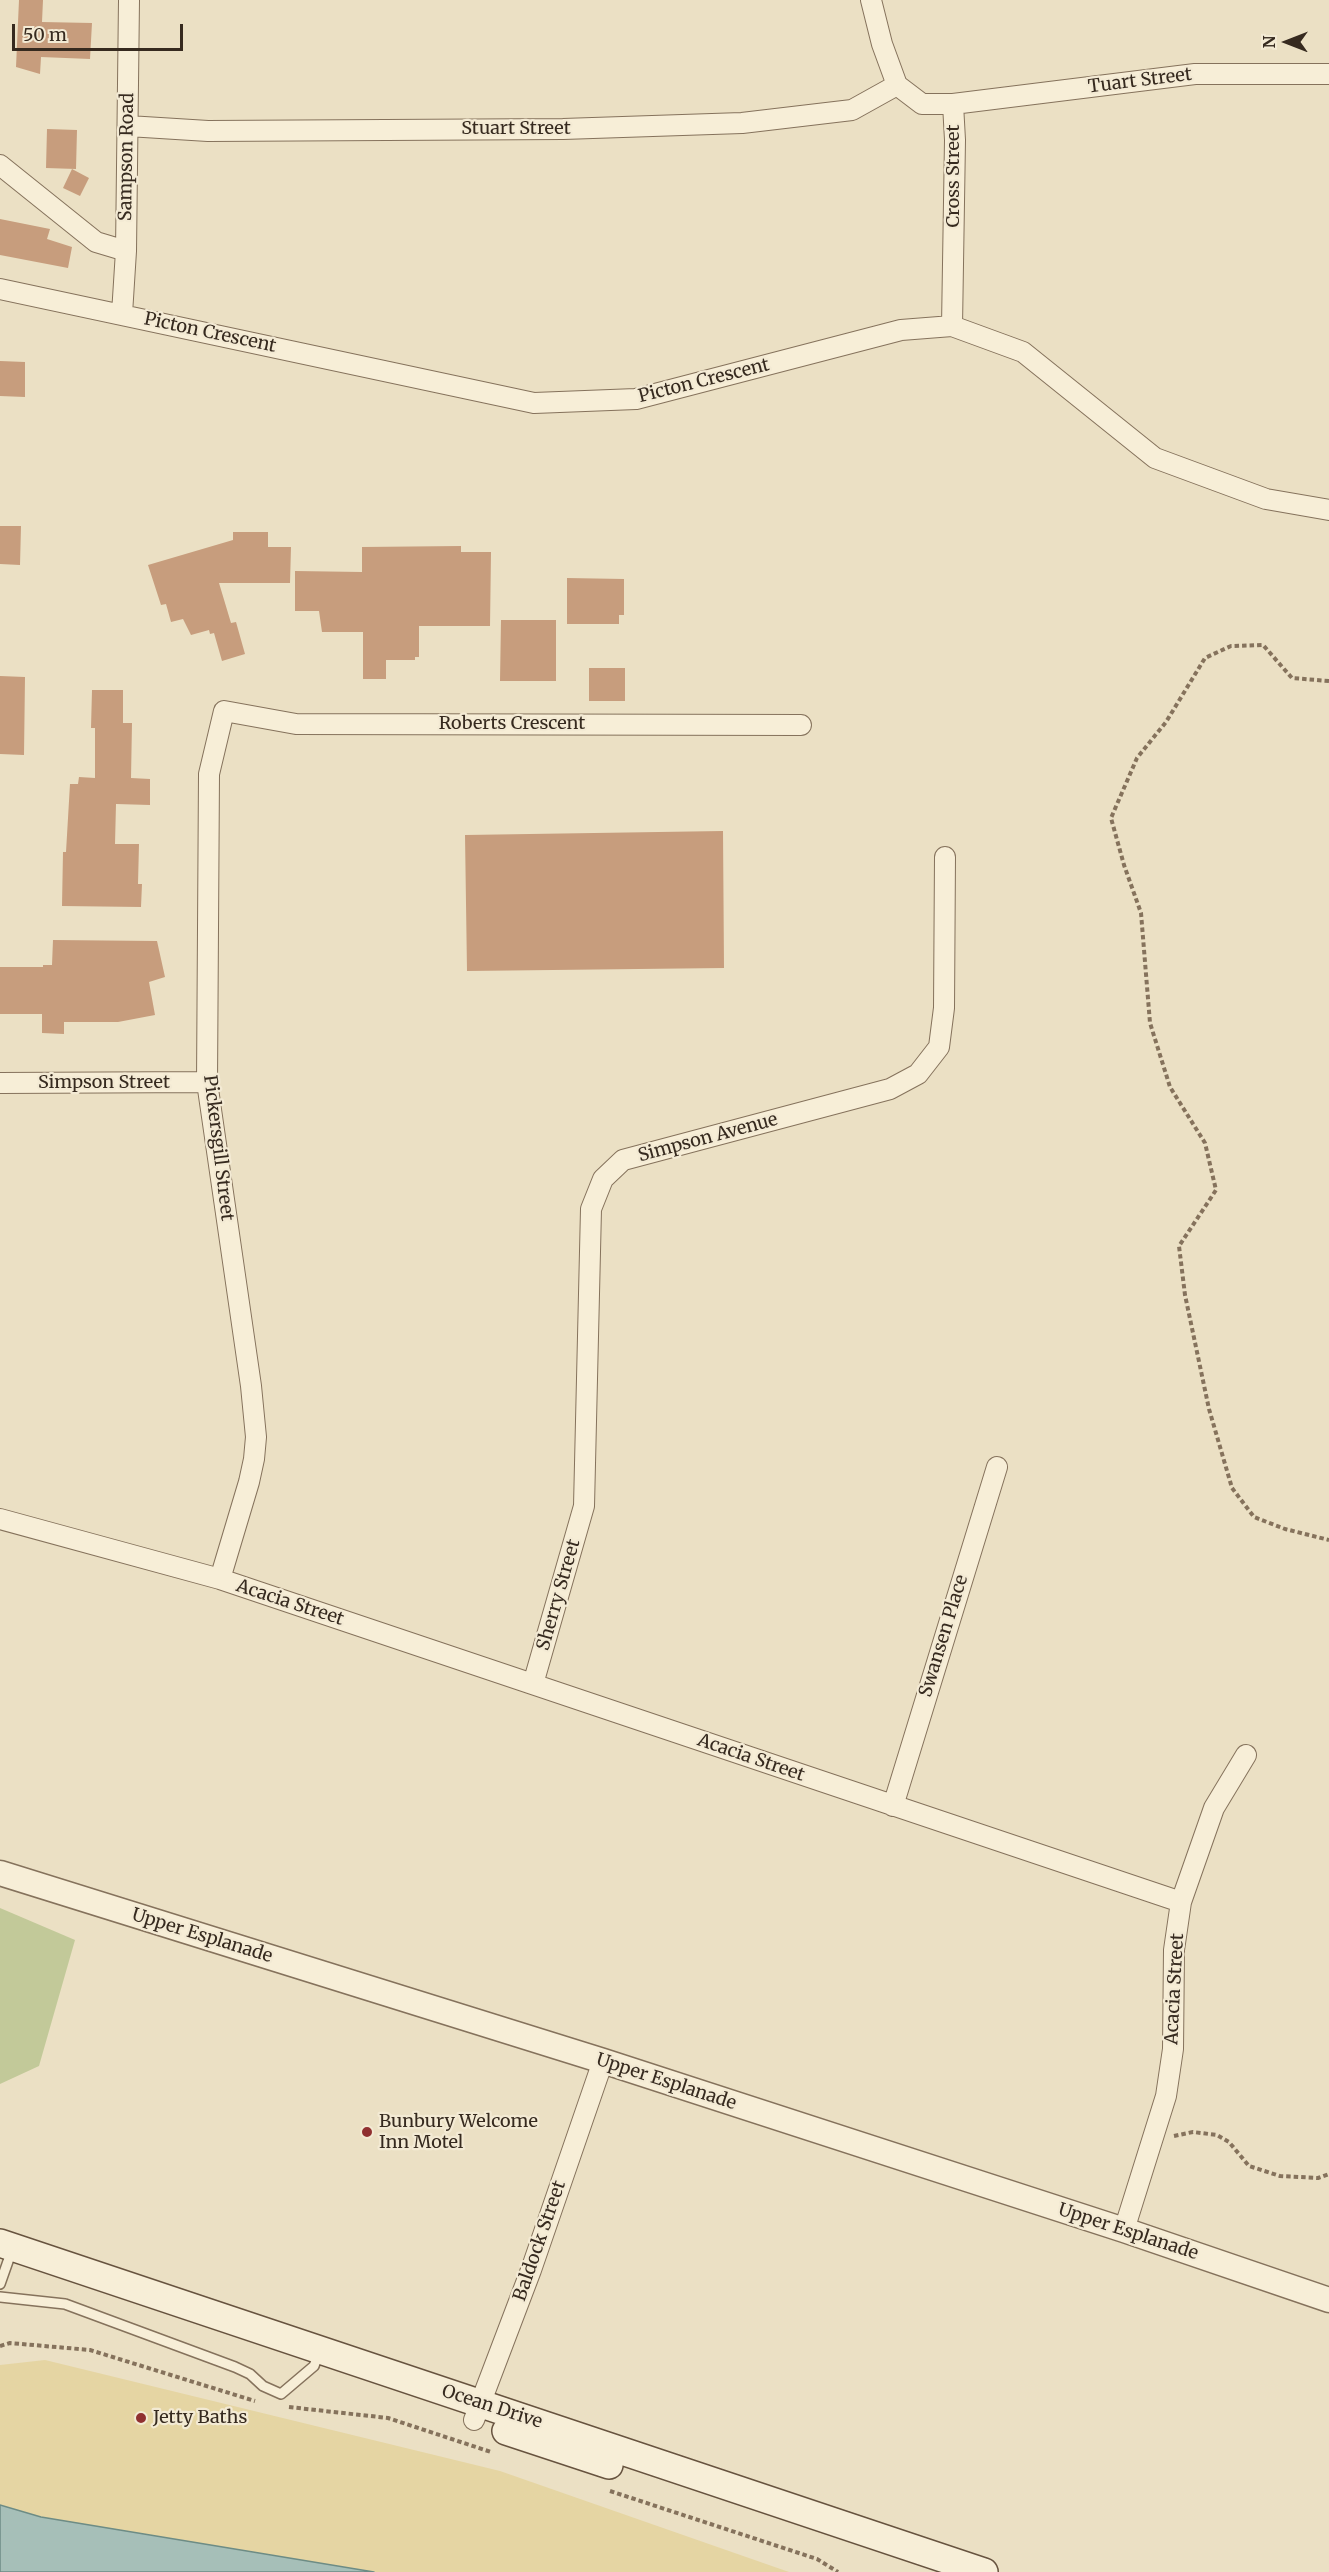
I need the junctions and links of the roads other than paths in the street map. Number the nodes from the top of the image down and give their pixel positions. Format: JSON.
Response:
{"nodes":[{"id":1,"x":129,"y":0,"type":"edge"},
{"id":2,"x":871,"y":0,"type":"edge"},
{"id":3,"x":1329,"y":74,"type":"edge"},
{"id":4,"x":897,"y":85,"type":"junction"},
{"id":5,"x":953,"y":104,"type":"junction"},
{"id":6,"x":128,"y":126,"type":"junction"},
{"id":7,"x":0,"y":165,"type":"edge"},
{"id":8,"x":126,"y":251,"type":"junction"},
{"id":9,"x":0,"y":289,"type":"edge"},
{"id":10,"x":122,"y":314,"type":"junction"},
{"id":11,"x":952,"y":326,"type":"junction"},
{"id":12,"x":1329,"y":510,"type":"edge"},
{"id":13,"x":224,"y":711,"type":"joint"},
{"id":14,"x":801,"y":725,"type":"dead end"},
{"id":15,"x":945,"y":857,"type":"dead end"},
{"id":16,"x":207,"y":1082,"type":"junction"},
{"id":17,"x":0,"y":1083,"type":"edge"},
{"id":18,"x":997,"y":1467,"type":"dead end"},
{"id":19,"x":584,"y":1506,"type":"joint"},
{"id":20,"x":0,"y":1519,"type":"edge"},
{"id":21,"x":220,"y":1579,"type":"junction"},
{"id":22,"x":533,"y":1684,"type":"junction"},
{"id":23,"x":1246,"y":1755,"type":"dead end"},
{"id":24,"x":892,"y":1806,"type":"junction"},
{"id":25,"x":0,"y":1873,"type":"edge"},
{"id":26,"x":1181,"y":1902,"type":"junction"},
{"id":27,"x":603,"y":2061,"type":"junction"},
{"id":28,"x":1124,"y":2230,"type":"junction"},
{"id":29,"x":4,"y":2260,"type":"edge"},
{"id":30,"x":0,"y":2297,"type":"edge"},
{"id":31,"x":1329,"y":2300,"type":"edge"},
{"id":32,"x":317,"y":2358,"type":"junction"},
{"id":33,"x":478,"y":2412,"type":"junction"},
{"id":34,"x":926,"y":2572,"type":"edge"},
{"id":35,"x":984,"y":2572,"type":"edge"}],
"edges":[{"from":1,"to":6,"type":"street","name":"Sampson Road"},
{"from":2,"to":4,"type":"street"},
{"from":3,"to":5,"type":"street","name":"Tuart Street"},
{"from":4,"to":5,"type":"street","name":"Cross Street"},
{"from":4,"to":6,"type":"street","name":"Stuart Street"},
{"from":5,"to":11,"type":"street","name":"Cross Street"},
{"from":6,"to":8,"type":"street","name":"Sampson Road"},
{"from":7,"to":8,"type":"street"},
{"from":8,"to":10,"type":"street","name":"Sampson Road"},
{"from":9,"to":10,"type":"street","name":"Picton Crescent"},
{"from":10,"to":11,"type":"street","name":"Picton Crescent"},
{"from":11,"to":12,"type":"street","name":"Picton Crescent"},
{"from":13,"to":14,"type":"street","name":"Roberts Crescent"},
{"from":13,"to":16,"type":"street","name":"Pickersgill Street"},
{"from":15,"to":19,"type":"street","name":"Simpson Avenue"},
{"from":16,"to":17,"type":"street","name":"Simpson Street"},
{"from":16,"to":21,"type":"street","name":"Pickersgill Street"},
{"from":18,"to":24,"type":"street","name":"Swansen Place"},
{"from":19,"to":22,"type":"street","name":"Sherry Street"},
{"from":20,"to":21,"type":"street","name":"Acacia Street"},
{"from":21,"to":22,"type":"street","name":"Acacia Street"},
{"from":22,"to":24,"type":"street","name":"Acacia Street"},
{"from":23,"to":26,"type":"street"},
{"from":24,"to":26,"type":"street","name":"Acacia Street"},
{"from":25,"to":27,"type":"street","name":"Upper Esplanade"},
{"from":26,"to":28,"type":"street","name":"Acacia Street"},
{"from":27,"to":28,"type":"street","name":"Upper Esplanade"},
{"from":27,"to":33,"type":"street","name":"Baldock Street"},
{"from":28,"to":31,"type":"street","name":"Upper Esplanade"},
{"from":29,"to":32,"type":"main road","name":"Ocean Drive"},
{"from":30,"to":32,"type":"lane"},
{"from":32,"to":33,"type":"main road","name":"Ocean Drive"},
{"from":33,"to":34,"type":"main road","name":"Ocean Drive"},
{"from":33,"to":35,"type":"main road","name":"Ocean Drive"}]}
